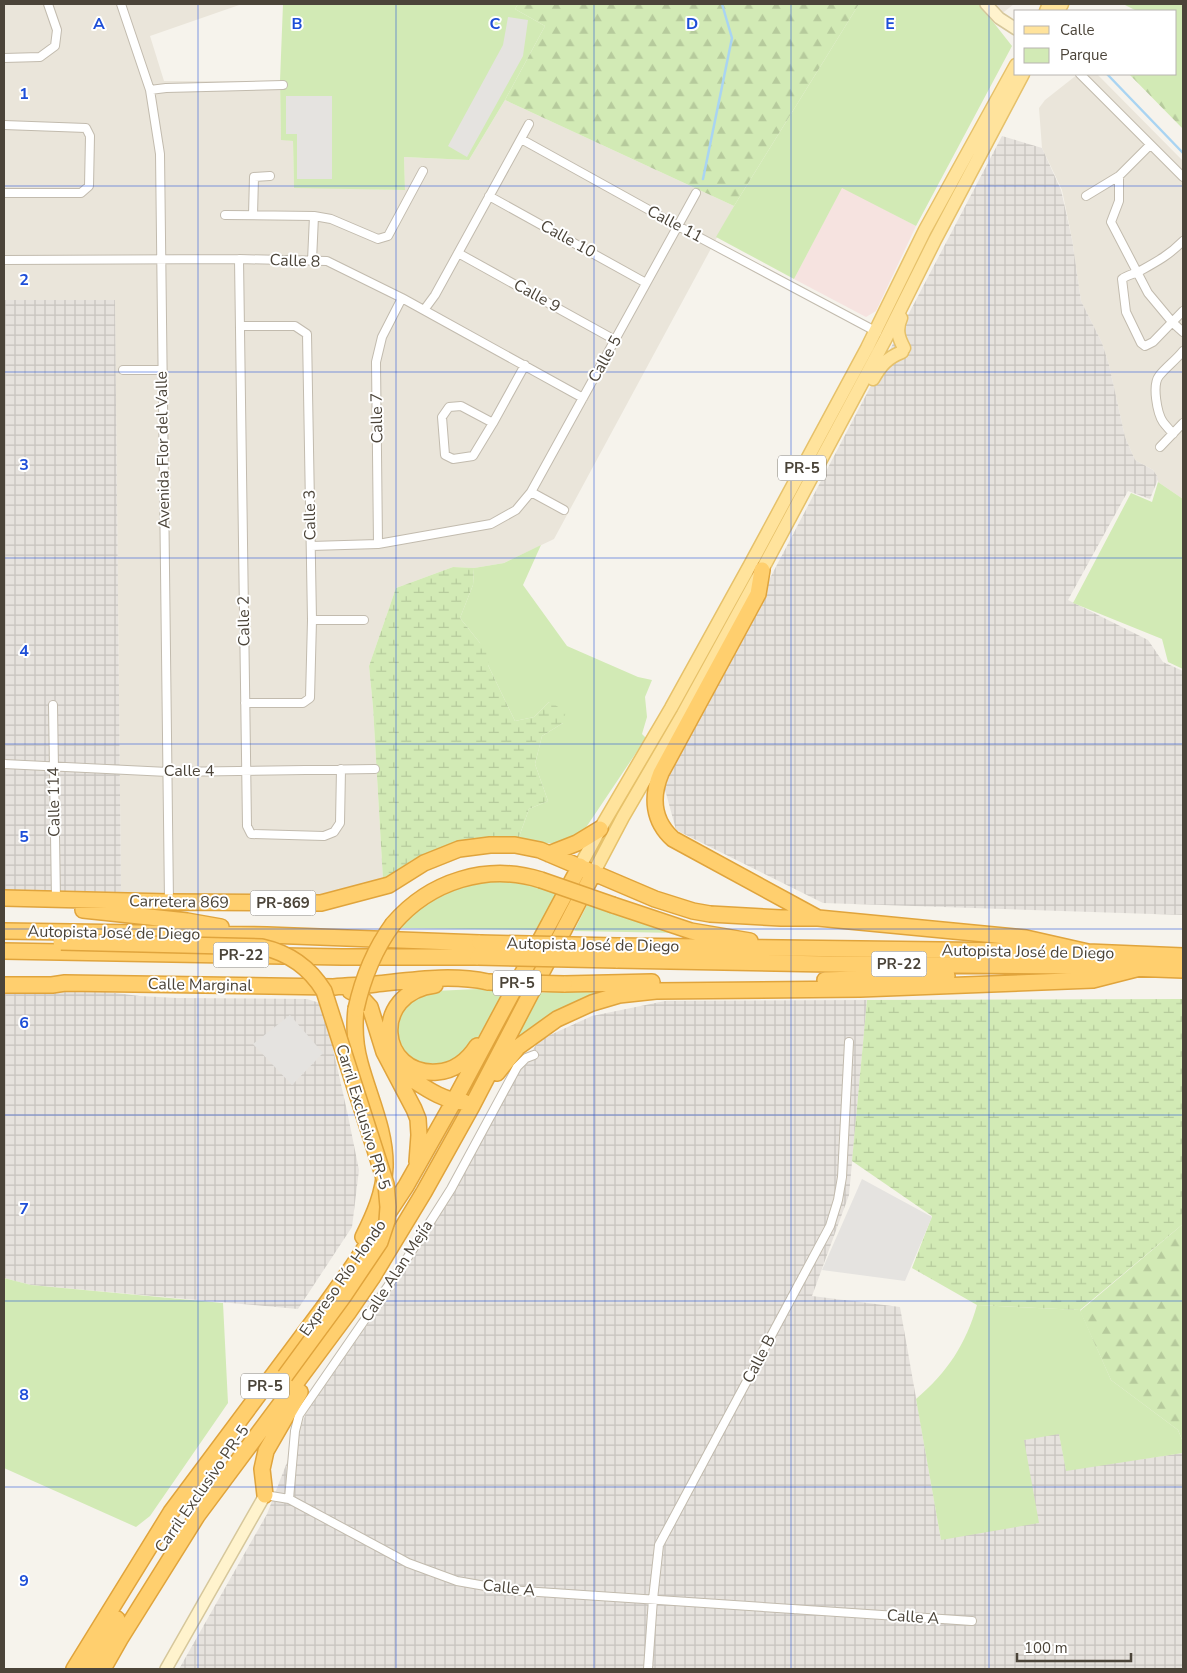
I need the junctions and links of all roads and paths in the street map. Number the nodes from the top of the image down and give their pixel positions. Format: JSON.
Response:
{"nodes":[{"id":1,"x":48,"y":4,"type":"edge"},
{"id":2,"x":121,"y":4,"type":"edge"},
{"id":3,"x":986,"y":4,"type":"edge"},
{"id":4,"x":1014,"y":28,"type":"edge"},
{"id":5,"x":4,"y":58,"type":"edge"},
{"id":6,"x":1014,"y":69,"type":"edge"},
{"id":7,"x":1022,"y":75,"type":"edge"},
{"id":8,"x":1081,"y":75,"type":"edge"},
{"id":9,"x":283,"y":85,"type":"dead end"},
{"id":10,"x":150,"y":90,"type":"junction"},
{"id":11,"x":529,"y":124,"type":"dead end"},
{"id":12,"x":4,"y":126,"type":"edge"},
{"id":13,"x":521,"y":140,"type":"junction"},
{"id":14,"x":1150,"y":145,"type":"junction"},
{"id":15,"x":423,"y":171,"type":"dead end"},
{"id":16,"x":270,"y":176,"type":"dead end"},
{"id":17,"x":1119,"y":176,"type":"junction"},
{"id":18,"x":1183,"y":177,"type":"edge"},
{"id":19,"x":4,"y":193,"type":"edge"},
{"id":20,"x":696,"y":193,"type":"dead end"},
{"id":21,"x":490,"y":196,"type":"junction"},
{"id":22,"x":1086,"y":196,"type":"dead end"},
{"id":23,"x":225,"y":215,"type":"dead end"},
{"id":24,"x":253,"y":215,"type":"junction"},
{"id":25,"x":314,"y":216,"type":"junction"},
{"id":26,"x":678,"y":226,"type":"junction"},
{"id":27,"x":1183,"y":241,"type":"edge"},
{"id":28,"x":458,"y":253,"type":"junction"},
{"id":29,"x":161,"y":259,"type":"junction"},
{"id":30,"x":239,"y":259,"type":"junction"},
{"id":31,"x":4,"y":260,"type":"edge"},
{"id":32,"x":312,"y":261,"type":"junction"},
{"id":33,"x":1137,"y":272,"type":"junction"},
{"id":34,"x":646,"y":283,"type":"junction"},
{"id":35,"x":402,"y":298,"type":"junction"},
{"id":36,"x":902,"y":305,"type":"junction"},
{"id":37,"x":424,"y":310,"type":"junction"},
{"id":38,"x":1183,"y":311,"type":"edge"},
{"id":39,"x":1173,"y":323,"type":"junction"},
{"id":40,"x":240,"y":326,"type":"junction"},
{"id":41,"x":1183,"y":332,"type":"edge"},
{"id":42,"x":880,"y":336,"type":"junction"},
{"id":43,"x":615,"y":340,"type":"junction"},
{"id":44,"x":1183,"y":351,"type":"edge"},
{"id":45,"x":525,"y":365,"type":"junction"},
{"id":46,"x":124,"y":370,"type":"dead end"},
{"id":47,"x":162,"y":370,"type":"junction"},
{"id":48,"x":583,"y":398,"type":"junction"},
{"id":49,"x":853,"y":399,"type":"junction"},
{"id":50,"x":494,"y":423,"type":"junction"},
{"id":51,"x":1183,"y":423,"type":"edge"},
{"id":52,"x":1173,"y":434,"type":"junction"},
{"id":53,"x":1160,"y":447,"type":"dead end"},
{"id":54,"x":531,"y":492,"type":"junction"},
{"id":55,"x":564,"y":510,"type":"dead end"},
{"id":56,"x":378,"y":544,"type":"junction"},
{"id":57,"x":311,"y":546,"type":"junction"},
{"id":58,"x":762,"y":570,"type":"junction"},
{"id":59,"x":731,"y":599,"type":"junction"},
{"id":60,"x":312,"y":620,"type":"junction"},
{"id":61,"x":364,"y":620,"type":"dead end"},
{"id":62,"x":704,"y":676,"type":"junction"},
{"id":63,"x":245,"y":703,"type":"junction"},
{"id":64,"x":53,"y":705,"type":"dead end"},
{"id":65,"x":4,"y":764,"type":"edge"},
{"id":66,"x":53,"y":767,"type":"junction"},
{"id":67,"x":375,"y":769,"type":"dead end"},
{"id":68,"x":341,"y":770,"type":"junction"},
{"id":69,"x":246,"y":771,"type":"junction"},
{"id":70,"x":168,"y":772,"type":"junction"},
{"id":71,"x":600,"y":829,"type":"junction"},
{"id":72,"x":549,"y":854,"type":"junction"},
{"id":73,"x":580,"y":866,"type":"junction"},
{"id":74,"x":594,"y":872,"type":"junction"},
{"id":75,"x":4,"y":898,"type":"edge"},
{"id":76,"x":56,"y":900,"type":"junction"},
{"id":77,"x":169,"y":902,"type":"junction"},
{"id":78,"x":4,"y":905,"type":"edge"},
{"id":79,"x":818,"y":918,"type":"junction"},
{"id":80,"x":4,"y":931,"type":"edge"},
{"id":81,"x":267,"y":935,"type":"junction"},
{"id":82,"x":4,"y":941,"type":"edge"},
{"id":83,"x":786,"y":948,"type":"junction"},
{"id":84,"x":479,"y":950,"type":"junction"},
{"id":85,"x":4,"y":951,"type":"edge"},
{"id":86,"x":1088,"y":952,"type":"junction"},
{"id":87,"x":616,"y":953,"type":"junction"},
{"id":88,"x":1183,"y":956,"type":"edge"},
{"id":89,"x":1022,"y":965,"type":"junction"},
{"id":90,"x":1140,"y":968,"type":"junction"},
{"id":91,"x":1183,"y":970,"type":"edge"},
{"id":92,"x":4,"y":980,"type":"edge"},
{"id":93,"x":488,"y":982,"type":"junction"},
{"id":94,"x":66,"y":983,"type":"junction"},
{"id":95,"x":4,"y":985,"type":"edge"},
{"id":96,"x":334,"y":987,"type":"junction"},
{"id":97,"x":495,"y":1026,"type":"junction"},
{"id":98,"x":849,"y":1042,"type":"dead end"},
{"id":99,"x":534,"y":1055,"type":"dead end"},
{"id":100,"x":394,"y":1068,"type":"junction"},
{"id":101,"x":454,"y":1101,"type":"junction"},
{"id":102,"x":474,"y":1102,"type":"junction"},
{"id":103,"x":417,"y":1167,"type":"junction"},
{"id":104,"x":353,"y":1266,"type":"junction"},
{"id":105,"x":348,"y":1313,"type":"junction"},
{"id":106,"x":265,"y":1496,"type":"junction"},
{"id":107,"x":289,"y":1499,"type":"junction"},
{"id":108,"x":653,"y":1599,"type":"junction"},
{"id":109,"x":972,"y":1621,"type":"dead end"},
{"id":110,"x":74,"y":1669,"type":"edge"},
{"id":111,"x":87,"y":1669,"type":"edge"},
{"id":112,"x":103,"y":1669,"type":"edge"},
{"id":113,"x":166,"y":1669,"type":"edge"},
{"id":114,"x":648,"y":1669,"type":"edge"}],
"edges":[{"from":1,"to":5,"type":"street"},
{"from":2,"to":10,"type":"street","name":"Avenida Flor del Valle"},
{"from":3,"to":4,"type":"street"},
{"from":6,"to":42,"type":"main road","number":"PR-5"},
{"from":7,"to":36,"type":"main road","number":"PR-5"},
{"from":8,"to":14,"type":"street"},
{"from":9,"to":10,"type":"street"},
{"from":10,"to":29,"type":"street","name":"Avenida Flor del Valle"},
{"from":11,"to":13,"type":"street"},
{"from":12,"to":19,"type":"street"},
{"from":13,"to":21,"type":"street"},
{"from":13,"to":26,"type":"street","name":"Calle 11"},
{"from":14,"to":17,"type":"street"},
{"from":14,"to":18,"type":"street"},
{"from":15,"to":25,"type":"street"},
{"from":16,"to":24,"type":"street"},
{"from":17,"to":22,"type":"street"},
{"from":17,"to":33,"type":"street"},
{"from":20,"to":26,"type":"street","name":"Calle 5"},
{"from":21,"to":28,"type":"street"},
{"from":21,"to":34,"type":"street","name":"Calle 10"},
{"from":23,"to":24,"type":"street"},
{"from":24,"to":25,"type":"street"},
{"from":25,"to":32,"type":"street"},
{"from":26,"to":34,"type":"street","name":"Calle 5"},
{"from":26,"to":42,"type":"street","name":"Calle 11"},
{"from":27,"to":33,"type":"street"},
{"from":28,"to":37,"type":"street"},
{"from":28,"to":43,"type":"street","name":"Calle 9"},
{"from":29,"to":30,"type":"street","name":"Calle 8"},
{"from":29,"to":31,"type":"street","name":"Calle 8"},
{"from":29,"to":47,"type":"street","name":"Avenida Flor del Valle"},
{"from":30,"to":32,"type":"street","name":"Calle 8"},
{"from":30,"to":40,"type":"street","name":"Calle 2"},
{"from":32,"to":35,"type":"street","name":"Calle 8"},
{"from":33,"to":39,"type":"street"},
{"from":33,"to":39,"type":"street"},
{"from":34,"to":43,"type":"street","name":"Calle 5"},
{"from":35,"to":37,"type":"street","name":"Calle 8"},
{"from":35,"to":56,"type":"street","name":"Calle 7"},
{"from":36,"to":42,"type":"main road","number":"PR-5"},
{"from":36,"to":49,"type":"main road"},
{"from":37,"to":45,"type":"street","name":"Calle 8"},
{"from":38,"to":39,"type":"street"},
{"from":39,"to":41,"type":"street"},
{"from":40,"to":57,"type":"street","name":"Calle 3"},
{"from":40,"to":63,"type":"street","name":"Calle 2"},
{"from":42,"to":49,"type":"main road","number":"PR-5"},
{"from":42,"to":59,"type":"main road","number":"PR-5"},
{"from":43,"to":48,"type":"street","name":"Calle 5"},
{"from":44,"to":52,"type":"street"},
{"from":45,"to":48,"type":"street","name":"Calle 8"},
{"from":45,"to":50,"type":"street"},
{"from":46,"to":47,"type":"street"},
{"from":47,"to":70,"type":"street","name":"Avenida Flor del Valle"},
{"from":48,"to":54,"type":"street","name":"Calle 5"},
{"from":49,"to":58,"type":"main road","number":"PR-5"},
{"from":50,"to":50,"type":"street"},
{"from":51,"to":52,"type":"street"},
{"from":52,"to":53,"type":"street"},
{"from":54,"to":55,"type":"street"},
{"from":54,"to":56,"type":"street","name":"Calle 5"},
{"from":56,"to":57,"type":"street","name":"Calle 5"},
{"from":57,"to":60,"type":"street","name":"Calle 3"},
{"from":58,"to":62,"type":"main road","number":"PR-5"},
{"from":58,"to":79,"type":"highway"},
{"from":59,"to":62,"type":"main road"},
{"from":59,"to":71,"type":"main road","number":"PR-5"},
{"from":60,"to":61,"type":"street"},
{"from":60,"to":63,"type":"street","name":"Calle 3"},
{"from":62,"to":74,"type":"main road","number":"PR-5"},
{"from":63,"to":69,"type":"street","name":"Calle 2"},
{"from":64,"to":66,"type":"street","name":"Calle 114"},
{"from":65,"to":66,"type":"street","name":"Calle 4"},
{"from":66,"to":70,"type":"street","name":"Calle 4"},
{"from":66,"to":76,"type":"street","name":"Calle 114"},
{"from":67,"to":68,"type":"street","name":"Calle 4"},
{"from":68,"to":69,"type":"street","name":"Calle 4"},
{"from":68,"to":69,"type":"street","name":"Calle 2"},
{"from":69,"to":70,"type":"street","name":"Calle 4"},
{"from":70,"to":77,"type":"street","name":"Avenida Flor del Valle"},
{"from":71,"to":72,"type":"highway"},
{"from":71,"to":73,"type":"main road","number":"PR-5"},
{"from":72,"to":73,"type":"highway","name":"Carretera 869","number":"PR-869"},
{"from":72,"to":77,"type":"highway","name":"Carretera 869","number":"PR-869"},
{"from":73,"to":74,"type":"highway","name":"Carretera 869"},
{"from":73,"to":97,"type":"highway","name":"Expreso Río Hondo","number":"PR-5"},
{"from":74,"to":79,"type":"highway","name":"Carretera 869"},
{"from":74,"to":102,"type":"highway","name":"Expreso Río Hondo","number":"PR-5"},
{"from":75,"to":76,"type":"highway","name":"Carretera 869","number":"PR-869"},
{"from":76,"to":77,"type":"highway","name":"Carretera 869","number":"PR-869"},
{"from":78,"to":81,"type":"highway"},
{"from":79,"to":86,"type":"highway","name":"Carretera 869"},
{"from":80,"to":81,"type":"highway","name":"Autopista José de Diego","number":"PR-22"},
{"from":81,"to":84,"type":"highway","name":"Autopista José de Diego","number":"PR-22"},
{"from":82,"to":111,"type":"highway","name":"Carril Exclusivo PR-5","bridge":true},
{"from":83,"to":86,"type":"highway","name":"Autopista José de Diego","number":"PR-22"},
{"from":83,"to":87,"type":"highway","name":"Autopista José de Diego","number":"PR-22"},
{"from":83,"to":104,"type":"highway","bridge":true},
{"from":84,"to":85,"type":"highway","name":"Autopista José de Diego","number":"PR-22"},
{"from":84,"to":87,"type":"highway","name":"Autopista José de Diego","number":"PR-22","bridge":true},
{"from":86,"to":88,"type":"highway","name":"Autopista José de Diego","number":"PR-22"},
{"from":87,"to":89,"type":"highway","name":"Autopista José de Diego","number":"PR-22"},
{"from":89,"to":90,"type":"highway","name":"Autopista José de Diego","number":"PR-22"},
{"from":89,"to":93,"type":"highway","bridge":true},
{"from":90,"to":91,"type":"highway","name":"Autopista José de Diego","number":"PR-22"},
{"from":90,"to":102,"type":"highway"},
{"from":92,"to":94,"type":"street","name":"Calle Marginal"},
{"from":93,"to":96,"type":"highway"},
{"from":93,"to":97,"type":"highway"},
{"from":94,"to":95,"type":"highway","name":"Calle Marginal"},
{"from":94,"to":96,"type":"highway","name":"Calle Marginal"},
{"from":96,"to":100,"type":"highway"},
{"from":97,"to":101,"type":"highway","name":"Expreso Río Hondo","number":"PR-5"},
{"from":98,"to":108,"type":"street","name":"Calle B"},
{"from":99,"to":107,"type":"street","name":"Calle Alan Mejía"},
{"from":100,"to":101,"type":"highway"},
{"from":100,"to":103,"type":"highway"},
{"from":101,"to":102,"type":"highway"},
{"from":101,"to":103,"type":"highway","name":"Expreso Río Hondo","number":"PR-5"},
{"from":102,"to":105,"type":"highway","name":"Expreso Río Hondo","number":"PR-5"},
{"from":103,"to":104,"type":"highway","name":"Expreso Río Hondo","number":"PR-5"},
{"from":104,"to":110,"type":"highway","name":"Expreso Río Hondo","number":"PR-5"},
{"from":105,"to":106,"type":"highway"},
{"from":105,"to":112,"type":"highway","name":"Expreso Río Hondo","number":"PR-5"},
{"from":106,"to":107,"type":"street","name":"Calle A"},
{"from":106,"to":113,"type":"street"},
{"from":107,"to":108,"type":"street","name":"Calle A"},
{"from":108,"to":109,"type":"street","name":"Calle A"},
{"from":108,"to":114,"type":"street","name":"Calle B"}]}
